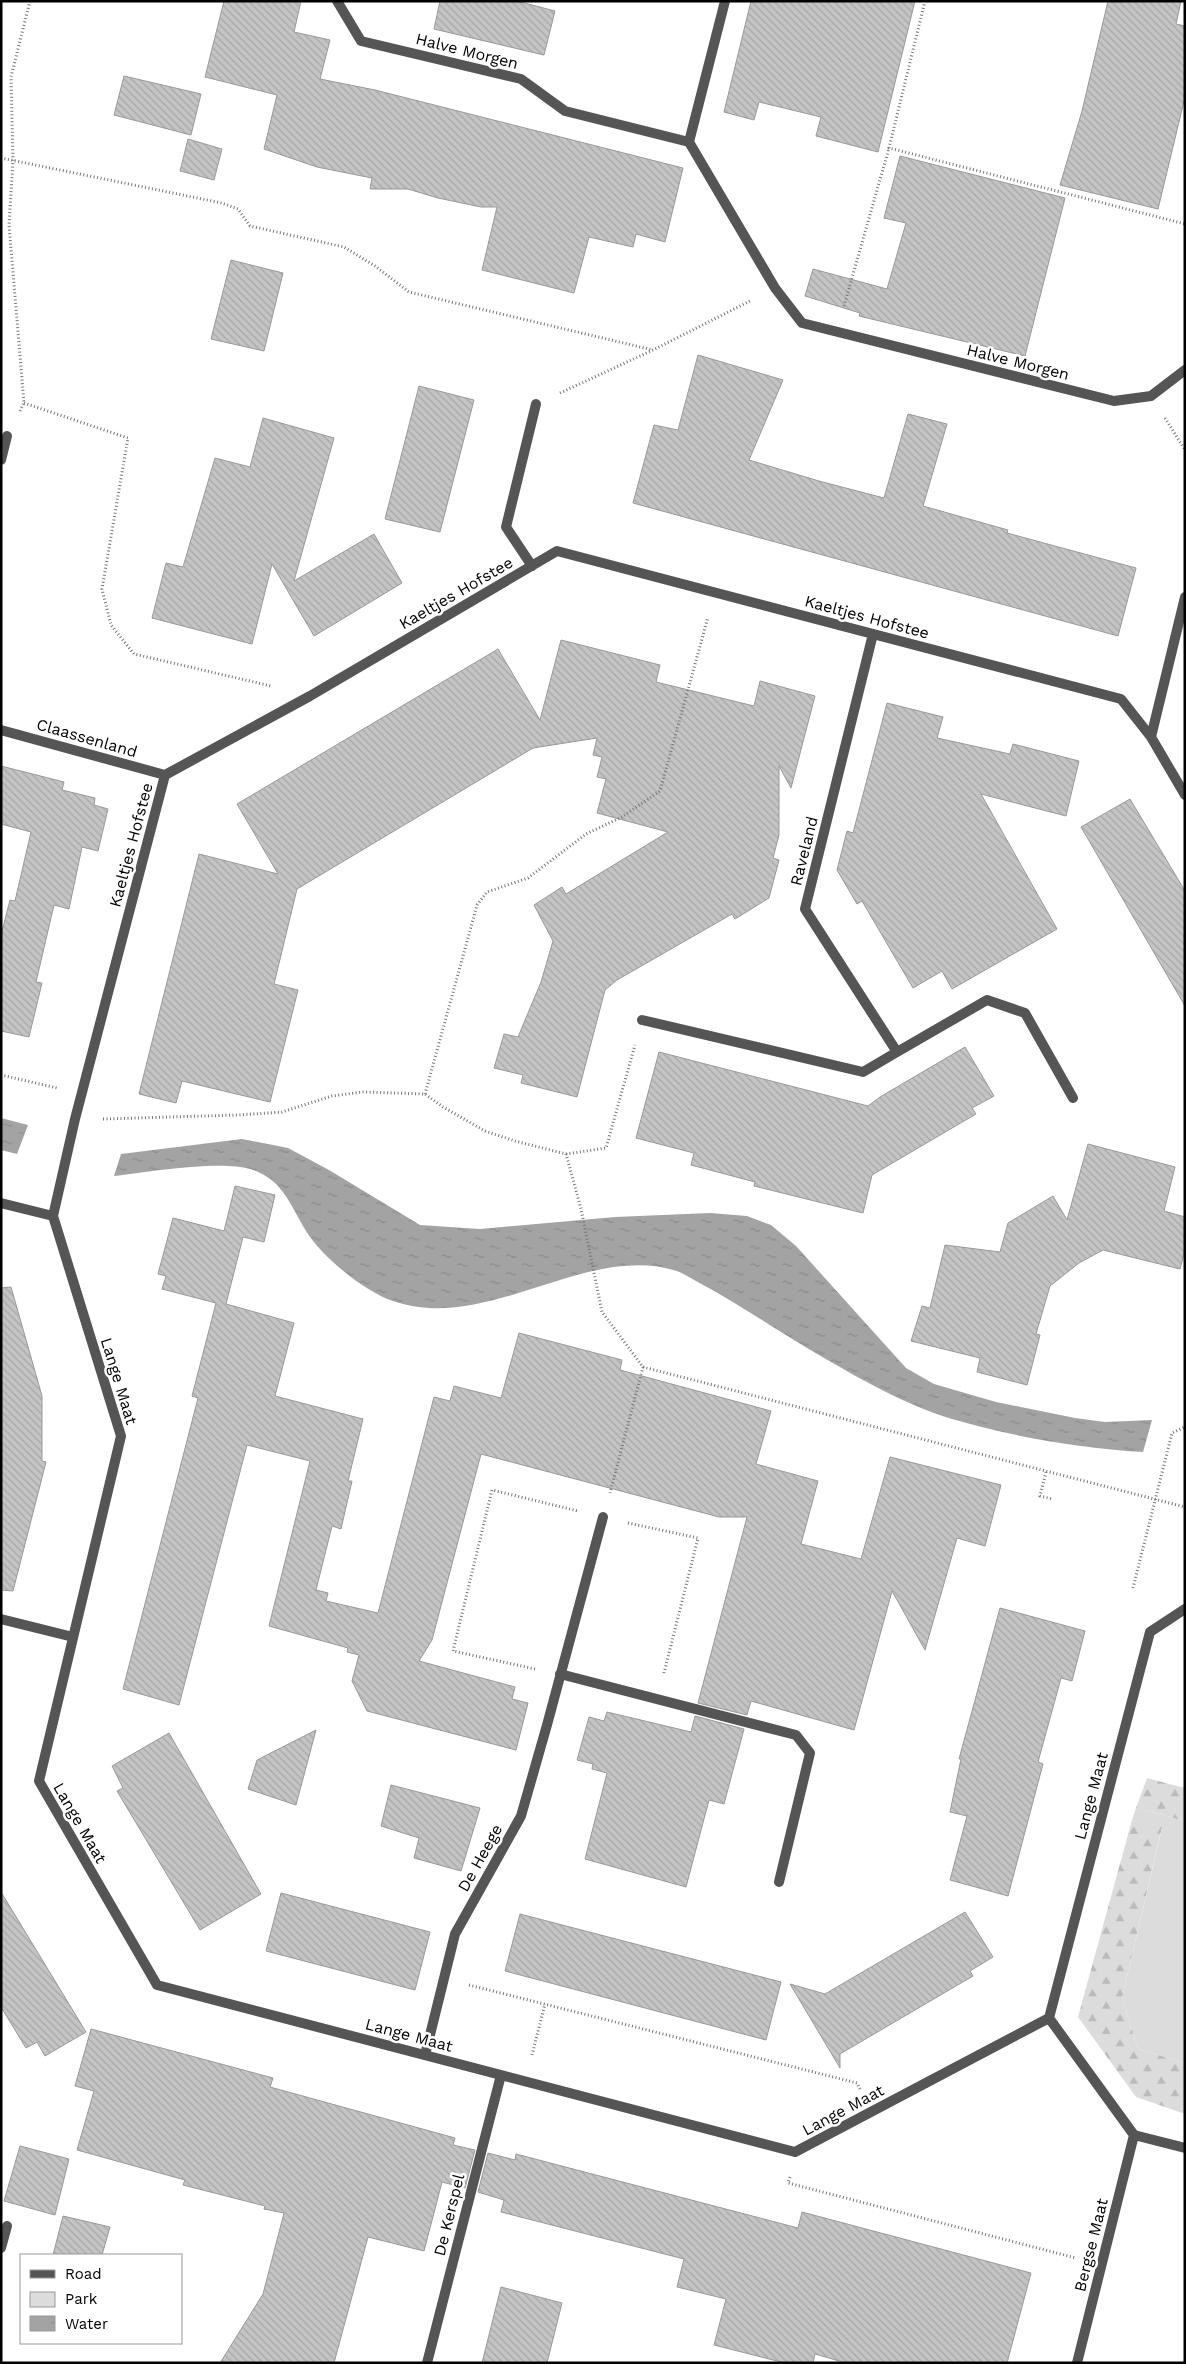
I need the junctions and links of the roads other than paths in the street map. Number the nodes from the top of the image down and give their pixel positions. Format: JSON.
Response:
{"nodes":[{"id":1,"x":337,"y":1,"type":"edge"},
{"id":2,"x":725,"y":1,"type":"edge"},
{"id":3,"x":689,"y":142,"type":"junction"},
{"id":4,"x":1185,"y":370,"type":"edge"},
{"id":5,"x":536,"y":404,"type":"road end"},
{"id":6,"x":6,"y":436,"type":"road end"},
{"id":7,"x":1,"y":460,"type":"edge"},
{"id":8,"x":532,"y":566,"type":"junction"},
{"id":9,"x":1185,"y":597,"type":"edge"},
{"id":10,"x":873,"y":634,"type":"junction"},
{"id":11,"x":1,"y":730,"type":"edge"},
{"id":12,"x":1151,"y":737,"type":"junction"},
{"id":13,"x":165,"y":775,"type":"junction"},
{"id":14,"x":1185,"y":795,"type":"edge"},
{"id":15,"x":642,"y":1020,"type":"road end"},
{"id":16,"x":897,"y":1052,"type":"junction"},
{"id":17,"x":1073,"y":1098,"type":"dead end"},
{"id":18,"x":1,"y":1203,"type":"edge"},
{"id":19,"x":53,"y":1216,"type":"junction"},
{"id":20,"x":603,"y":1517,"type":"road end"},
{"id":21,"x":1185,"y":1609,"type":"edge"},
{"id":22,"x":1,"y":1619,"type":"edge"},
{"id":23,"x":73,"y":1637,"type":"junction"},
{"id":24,"x":560,"y":1674,"type":"junction"},
{"id":25,"x":779,"y":1882,"type":"dead end"},
{"id":26,"x":1049,"y":2018,"type":"junction"},
{"id":27,"x":425,"y":2055,"type":"junction"},
{"id":28,"x":501,"y":2075,"type":"junction"},
{"id":29,"x":1134,"y":2134,"type":"junction"},
{"id":30,"x":1185,"y":2148,"type":"edge"},
{"id":31,"x":6,"y":2226,"type":"dead end"},
{"id":32,"x":1,"y":2248,"type":"edge"},
{"id":33,"x":427,"y":2363,"type":"edge"},
{"id":34,"x":1077,"y":2363,"type":"edge"}],
"edges":[{"from":1,"to":3,"type":"street","name":"Halve Morgen"},
{"from":2,"to":3,"type":"street"},
{"from":3,"to":4,"type":"street","name":"Halve Morgen"},
{"from":5,"to":8,"type":"street","name":"Kaeltjes Hofstee"},
{"from":6,"to":7,"type":"street"},
{"from":8,"to":10,"type":"street","name":"Kaeltjes Hofstee"},
{"from":8,"to":13,"type":"street","name":"Kaeltjes Hofstee"},
{"from":9,"to":12,"type":"street"},
{"from":10,"to":12,"type":"street","name":"Kaeltjes Hofstee"},
{"from":10,"to":16,"type":"street","name":"Raveland"},
{"from":11,"to":13,"type":"street","name":"Claassenland"},
{"from":12,"to":14,"type":"street","name":"Kaeltjes Hofstee"},
{"from":13,"to":19,"type":"street","name":"Kaeltjes Hofstee"},
{"from":15,"to":16,"type":"street"},
{"from":16,"to":17,"type":"street"},
{"from":18,"to":19,"type":"street"},
{"from":19,"to":23,"type":"street","name":"Lange Maat"},
{"from":20,"to":24,"type":"street","name":"De Heege"},
{"from":21,"to":26,"type":"street","name":"Lange Maat"},
{"from":22,"to":23,"type":"street"},
{"from":23,"to":27,"type":"street","name":"Lange Maat"},
{"from":24,"to":25,"type":"street"},
{"from":24,"to":27,"type":"street","name":"De Heege"},
{"from":26,"to":28,"type":"street","name":"Lange Maat"},
{"from":26,"to":29,"type":"street"},
{"from":27,"to":28,"type":"street","name":"Lange Maat"},
{"from":28,"to":33,"type":"street","name":"De Kerspel"},
{"from":29,"to":30,"type":"street"},
{"from":29,"to":34,"type":"street","name":"Bergse Maat"},
{"from":31,"to":32,"type":"street"}]}
